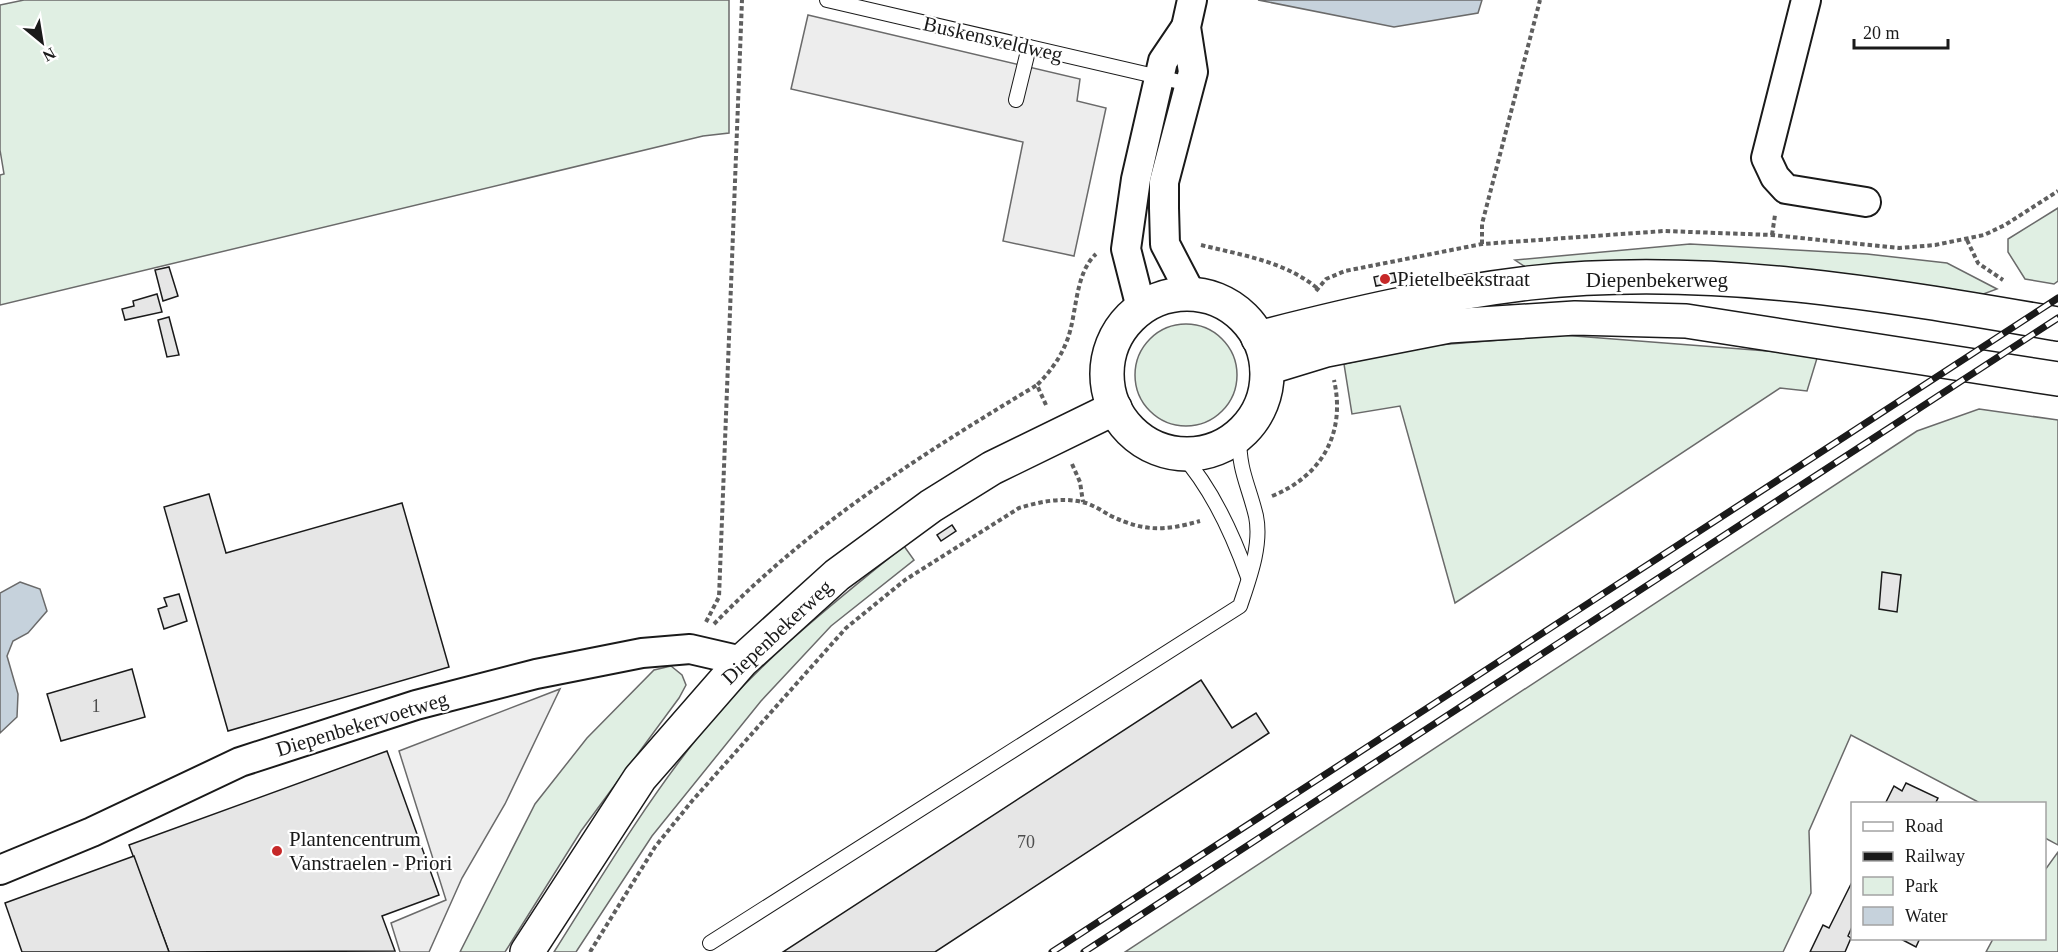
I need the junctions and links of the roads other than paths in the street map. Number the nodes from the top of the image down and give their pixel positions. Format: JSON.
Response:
{"nodes":[{"id":1,"x":827,"y":0,"type":"edge"},
{"id":2,"x":1806,"y":0,"type":"edge"},
{"id":3,"x":1189,"y":13,"type":"edge"},
{"id":4,"x":1029,"y":47,"type":"junction"},
{"id":5,"x":1159,"y":78,"type":"junction"},
{"id":6,"x":1189,"y":84,"type":"junction"},
{"id":7,"x":1016,"y":100,"type":"dead end"},
{"id":8,"x":1866,"y":202,"type":"dead end"},
{"id":9,"x":1191,"y":294,"type":"junction"},
{"id":10,"x":1141,"y":308,"type":"junction"},
{"id":11,"x":2058,"y":324,"type":"edge"},
{"id":12,"x":1262,"y":353,"type":"junction"},
{"id":13,"x":2058,"y":379,"type":"edge"},
{"id":14,"x":1115,"y":408,"type":"junction"},
{"id":15,"x":1239,"y":435,"type":"junction"},
{"id":16,"x":1181,"y":454,"type":"junction"},
{"id":17,"x":1249,"y":579,"type":"junction"},
{"id":18,"x":742,"y":660,"type":"junction"},
{"id":19,"x":0,"y":870,"type":"edge"},
{"id":20,"x":710,"y":944,"type":"dead end"},
{"id":21,"x":527,"y":952,"type":"edge"}],
"edges":[{"from":1,"to":4,"type":"lane","name":"Buskensveldweg"},
{"from":2,"to":8,"type":"street"},
{"from":3,"to":5,"type":"street"},
{"from":3,"to":6,"type":"street"},
{"from":4,"to":5,"type":"lane","name":"Buskensveldweg"},
{"from":4,"to":7,"type":"lane"},
{"from":5,"to":6,"type":"lane","name":"Buskensveldweg"},
{"from":5,"to":10,"type":"street"},
{"from":6,"to":9,"type":"street"},
{"from":9,"to":10,"type":"main road"},
{"from":9,"to":12,"type":"main road"},
{"from":10,"to":14,"type":"main road"},
{"from":11,"to":12,"type":"main road","name":"Diepenbekerweg"},
{"from":12,"to":13,"type":"main road","name":"Diepenbekerweg"},
{"from":12,"to":15,"type":"main road"},
{"from":14,"to":16,"type":"main road"},
{"from":14,"to":18,"type":"main road","name":"Diepenbekerweg"},
{"from":15,"to":16,"type":"main road"},
{"from":15,"to":17,"type":"lane"},
{"from":16,"to":17,"type":"lane"},
{"from":17,"to":20,"type":"lane"},
{"from":18,"to":19,"type":"street","name":"Diepenbekervoetweg"},
{"from":18,"to":21,"type":"main road","name":"Diepenbekerweg"}]}
